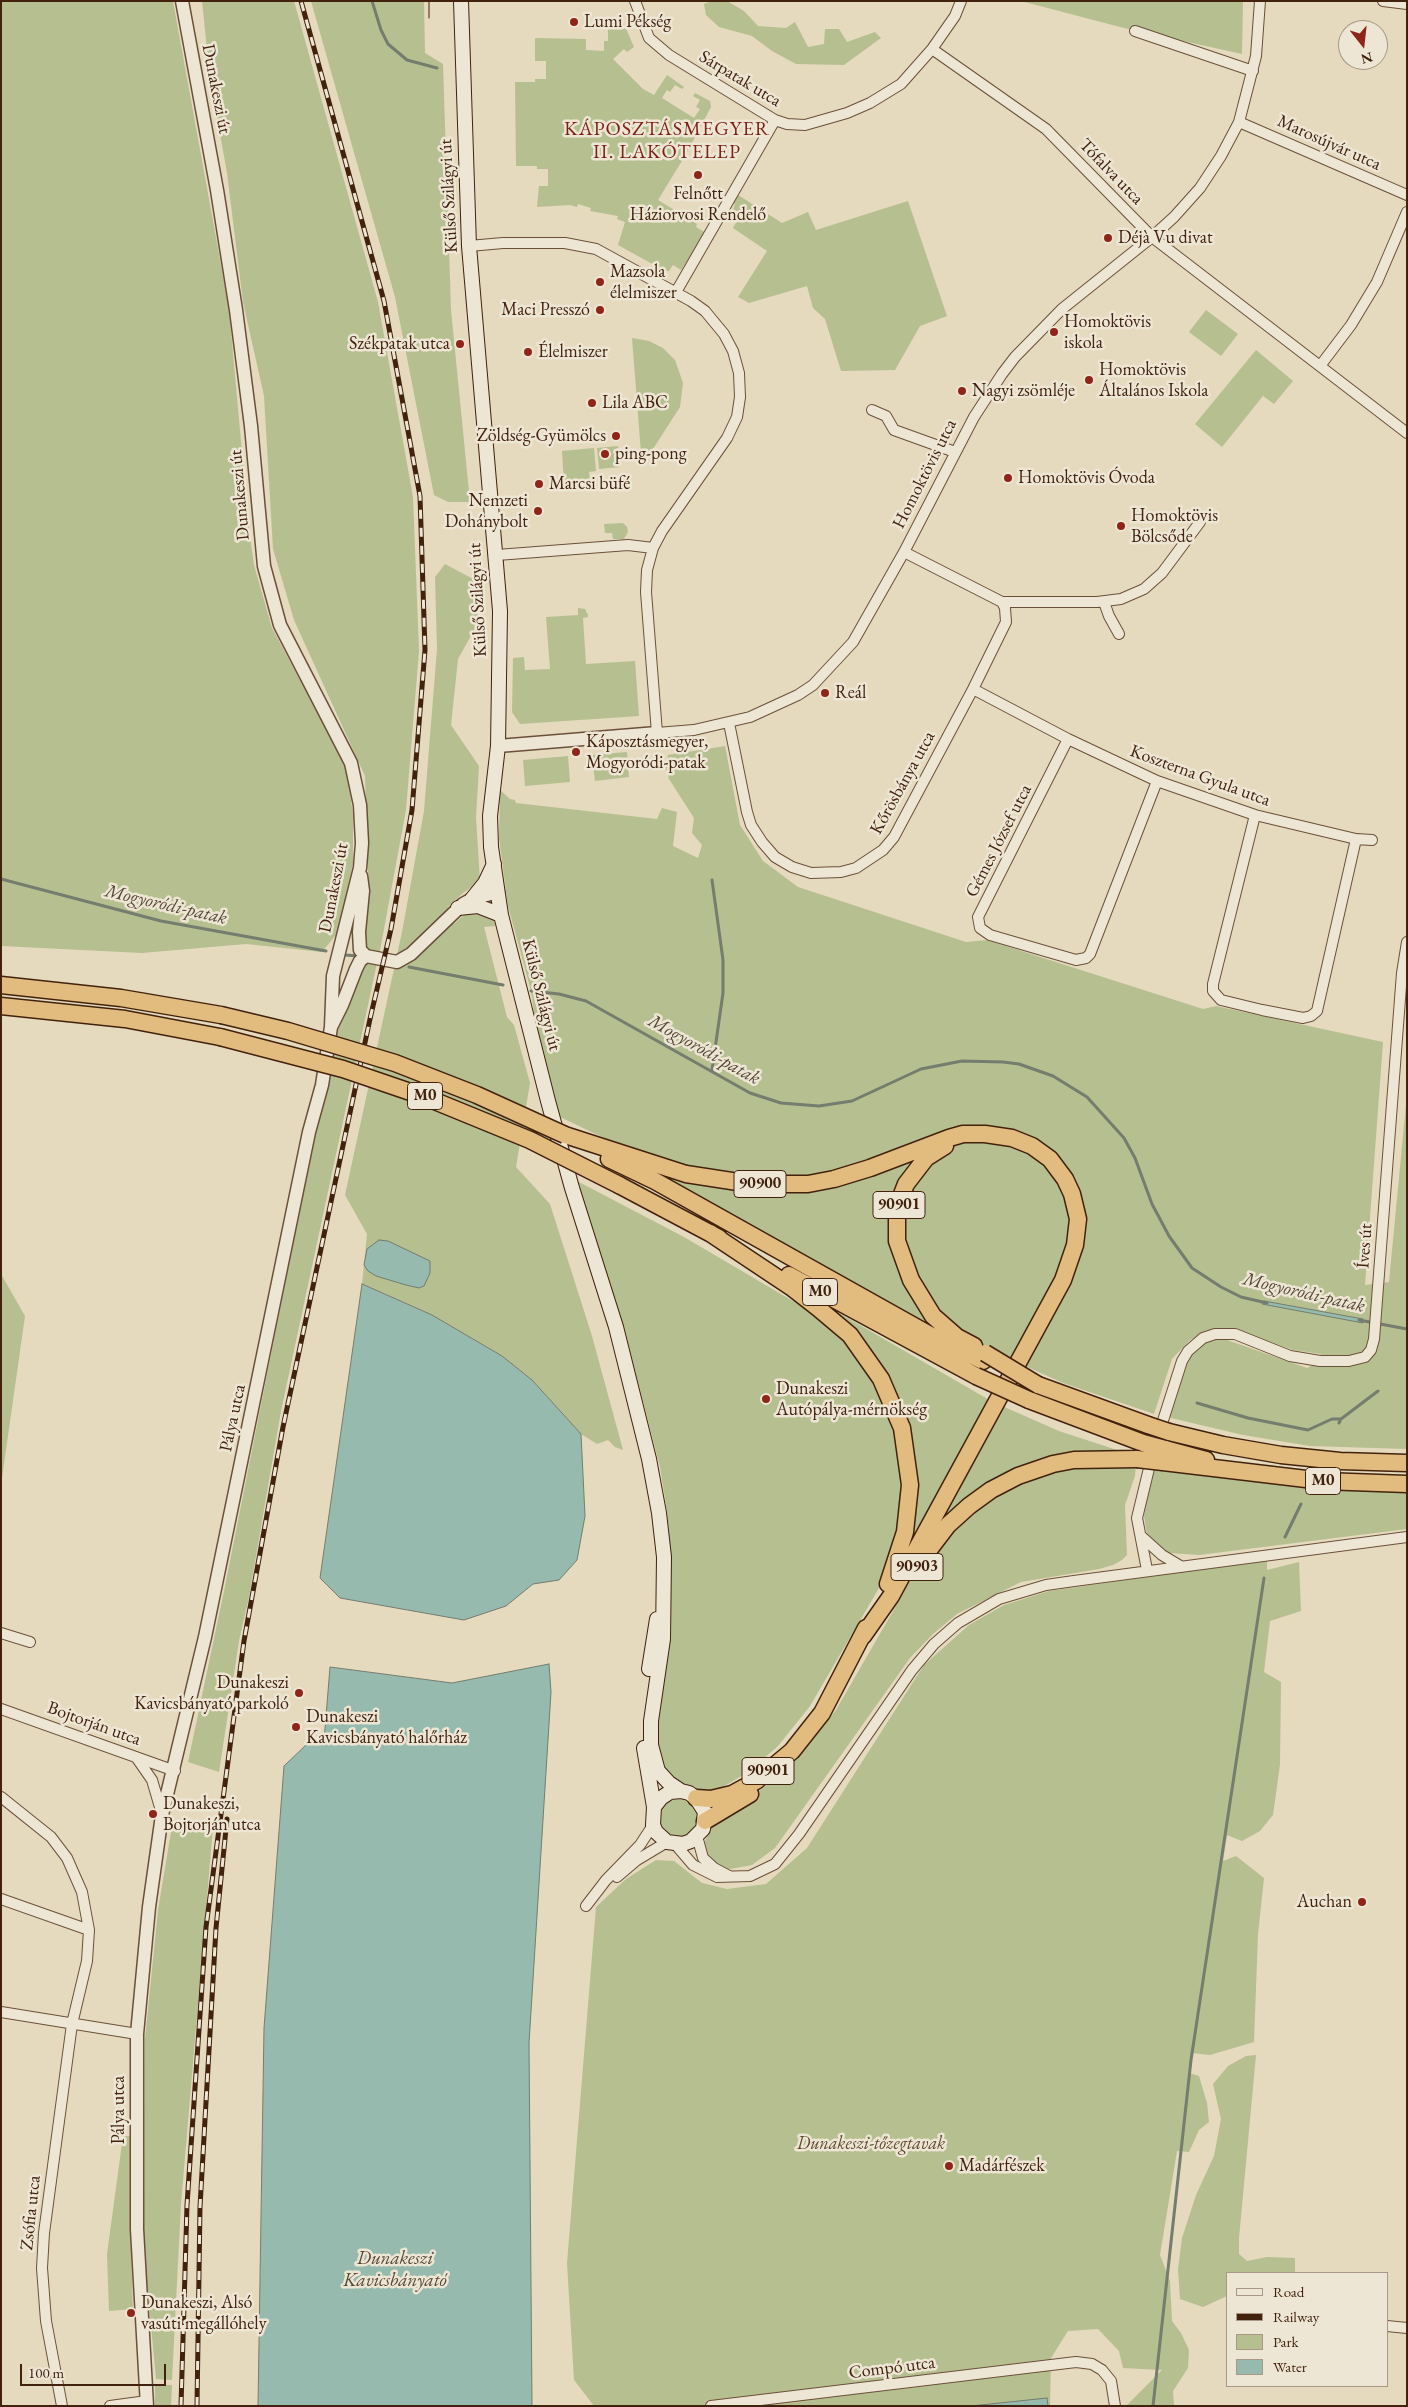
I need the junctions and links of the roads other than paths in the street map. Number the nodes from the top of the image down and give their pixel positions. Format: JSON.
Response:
{"nodes":[{"id":1,"x":182,"y":1,"type":"edge"},
{"id":2,"x":461,"y":1,"type":"edge"},
{"id":3,"x":635,"y":1,"type":"edge"},
{"id":4,"x":960,"y":1,"type":"edge"},
{"id":5,"x":1260,"y":1,"type":"edge"},
{"id":6,"x":1383,"y":1,"type":"edge"},
{"id":7,"x":1407,"y":4,"type":"edge"},
{"id":8,"x":1135,"y":31,"type":"dead end"},
{"id":9,"x":932,"y":49,"type":"junction"},
{"id":10,"x":1253,"y":71,"type":"junction"},
{"id":11,"x":775,"y":120,"type":"junction"},
{"id":12,"x":1239,"y":122,"type":"junction"},
{"id":13,"x":1407,"y":195,"type":"edge"},
{"id":14,"x":1407,"y":212,"type":"edge"},
{"id":15,"x":1152,"y":237,"type":"junction"},
{"id":16,"x":469,"y":246,"type":"junction"},
{"id":17,"x":676,"y":292,"type":"junction"},
{"id":18,"x":1320,"y":366,"type":"junction"},
{"id":19,"x":872,"y":410,"type":"dead end"},
{"id":20,"x":1407,"y":433,"type":"edge"},
{"id":21,"x":955,"y":452,"type":"junction"},
{"id":22,"x":1200,"y":522,"type":"dead end"},
{"id":23,"x":653,"y":548,"type":"junction"},
{"id":24,"x":904,"y":552,"type":"junction"},
{"id":25,"x":496,"y":555,"type":"junction"},
{"id":26,"x":1002,"y":602,"type":"junction"},
{"id":27,"x":1104,"y":602,"type":"junction"},
{"id":28,"x":1119,"y":634,"type":"dead end"},
{"id":29,"x":973,"y":689,"type":"junction"},
{"id":30,"x":729,"y":723,"type":"junction"},
{"id":31,"x":657,"y":733,"type":"junction"},
{"id":32,"x":1068,"y":740,"type":"junction"},
{"id":33,"x":498,"y":746,"type":"junction"},
{"id":34,"x":1157,"y":782,"type":"junction"},
{"id":35,"x":1255,"y":815,"type":"junction"},
{"id":36,"x":1356,"y":839,"type":"junction"},
{"id":37,"x":1372,"y":840,"type":"dead end"},
{"id":38,"x":494,"y":864,"type":"junction"},
{"id":39,"x":360,"y":868,"type":"junction"},
{"id":40,"x":498,"y":892,"type":"junction"},
{"id":41,"x":472,"y":899,"type":"junction"},
{"id":42,"x":458,"y":908,"type":"junction"},
{"id":43,"x":501,"y":915,"type":"junction"},
{"id":44,"x":1407,"y":942,"type":"edge"},
{"id":45,"x":366,"y":956,"type":"junction"},
{"id":46,"x":1,"y":985,"type":"edge"},
{"id":47,"x":1,"y":1006,"type":"edge"},
{"id":48,"x":331,"y":1027,"type":"junction"},
{"id":49,"x":985,"y":1134,"type":"junction"},
{"id":50,"x":621,"y":1159,"type":"junction"},
{"id":51,"x":710,"y":1234,"type":"junction"},
{"id":52,"x":981,"y":1363,"type":"junction"},
{"id":53,"x":1038,"y":1386,"type":"joint"},
{"id":54,"x":1164,"y":1456,"type":"junction"},
{"id":55,"x":1407,"y":1463,"type":"edge"},
{"id":56,"x":1407,"y":1484,"type":"edge"},
{"id":57,"x":1407,"y":1536,"type":"edge"},
{"id":58,"x":1142,"y":1537,"type":"junction"},
{"id":59,"x":1182,"y":1567,"type":"junction"},
{"id":60,"x":1147,"y":1570,"type":"junction"},
{"id":61,"x":663,"y":1592,"type":"junction"},
{"id":62,"x":1,"y":1633,"type":"edge"},
{"id":63,"x":869,"y":1636,"type":"junction"},
{"id":64,"x":30,"y":1642,"type":"dead end"},
{"id":65,"x":1,"y":1709,"type":"edge"},
{"id":66,"x":136,"y":1757,"type":"junction"},
{"id":67,"x":155,"y":1764,"type":"junction"},
{"id":68,"x":175,"y":1771,"type":"junction"},
{"id":69,"x":148,"y":1775,"type":"junction"},
{"id":70,"x":681,"y":1791,"type":"junction"},
{"id":71,"x":1,"y":1797,"type":"edge"},
{"id":72,"x":696,"y":1798,"type":"junction"},
{"id":73,"x":654,"y":1807,"type":"junction"},
{"id":74,"x":162,"y":1815,"type":"junction"},
{"id":75,"x":705,"y":1821,"type":"junction"},
{"id":76,"x":653,"y":1825,"type":"junction"},
{"id":77,"x":698,"y":1836,"type":"junction"},
{"id":78,"x":671,"y":1843,"type":"junction"},
{"id":79,"x":732,"y":1877,"type":"junction"},
{"id":80,"x":596,"y":1893,"type":"junction"},
{"id":81,"x":1,"y":1899,"type":"edge"},
{"id":82,"x":586,"y":1906,"type":"dead end"},
{"id":83,"x":89,"y":1930,"type":"junction"},
{"id":84,"x":1,"y":2012,"type":"edge"},
{"id":85,"x":72,"y":2024,"type":"junction"},
{"id":86,"x":136,"y":2034,"type":"junction"},
{"id":87,"x":1388,"y":2326,"type":"edge"},
{"id":88,"x":1407,"y":2328,"type":"edge"},
{"id":89,"x":147,"y":2403,"type":"edge"},
{"id":90,"x":62,"y":2406,"type":"edge"},
{"id":91,"x":110,"y":2406,"type":"edge"},
{"id":92,"x":711,"y":2406,"type":"edge"},
{"id":93,"x":1115,"y":2406,"type":"edge"}],
"edges":[{"from":1,"to":39,"type":"street","name":"Dunakeszi út"},
{"from":2,"to":16,"type":"main road","name":"Külső Szilágyi út"},
{"from":3,"to":11,"type":"street","name":"Sárpatak utca"},
{"from":4,"to":9,"type":"street","name":"Sárpatak utca"},
{"from":5,"to":10,"type":"street","name":"Homoktövis utca"},
{"from":6,"to":7,"type":"street"},
{"from":8,"to":10,"type":"street"},
{"from":9,"to":11,"type":"street","name":"Sárpatak utca"},
{"from":9,"to":15,"type":"street","name":"Tófalva utca"},
{"from":10,"to":12,"type":"street","name":"Homoktövis utca"},
{"from":11,"to":17,"type":"street"},
{"from":12,"to":13,"type":"street","name":"Marosújvár utca"},
{"from":12,"to":15,"type":"street","name":"Homoktövis utca"},
{"from":14,"to":18,"type":"street"},
{"from":15,"to":18,"type":"street","name":"Tófalva utca"},
{"from":15,"to":21,"type":"street","name":"Homoktövis utca"},
{"from":16,"to":17,"type":"street"},
{"from":16,"to":25,"type":"main road","name":"Külső Szilágyi út"},
{"from":17,"to":23,"type":"street"},
{"from":18,"to":20,"type":"street","name":"Tófalva utca"},
{"from":19,"to":21,"type":"street"},
{"from":21,"to":24,"type":"street","name":"Homoktövis utca"},
{"from":22,"to":27,"type":"street"},
{"from":23,"to":25,"type":"street"},
{"from":23,"to":31,"type":"street"},
{"from":24,"to":26,"type":"street"},
{"from":24,"to":30,"type":"street","name":"Homoktövis utca"},
{"from":25,"to":33,"type":"main road","name":"Külső Szilágyi út"},
{"from":26,"to":27,"type":"street"},
{"from":26,"to":29,"type":"street","name":"Kőrösbánya utca"},
{"from":27,"to":28,"type":"street"},
{"from":29,"to":30,"type":"street","name":"Kőrösbánya utca"},
{"from":29,"to":32,"type":"street","name":"Koszterna Gyula utca"},
{"from":30,"to":31,"type":"street","name":"Homoktövis utca"},
{"from":31,"to":33,"type":"street","name":"Homoktövis utca"},
{"from":32,"to":34,"type":"street","name":"Koszterna Gyula utca"},
{"from":32,"to":34,"type":"street","name":"Gémes József utca"},
{"from":33,"to":38,"type":"main road","name":"Külső Szilágyi út"},
{"from":34,"to":35,"type":"street","name":"Koszterna Gyula utca"},
{"from":35,"to":36,"type":"street","name":"Koszterna Gyula utca"},
{"from":35,"to":36,"type":"street"},
{"from":36,"to":37,"type":"street","name":"Koszterna Gyula utca"},
{"from":38,"to":40,"type":"main road","name":"Külső Szilágyi út"},
{"from":38,"to":41,"type":"main road"},
{"from":39,"to":45,"type":"street"},
{"from":39,"to":48,"type":"street","name":"Dunakeszi út"},
{"from":40,"to":41,"type":"street"},
{"from":40,"to":43,"type":"main road","name":"Külső Szilágyi út"},
{"from":41,"to":42,"type":"street"},
{"from":42,"to":43,"type":"main road"},
{"from":42,"to":45,"type":"street"},
{"from":43,"to":61,"type":"main road","name":"Külső Szilágyi út"},
{"from":44,"to":58,"type":"street","name":"Íves út"},
{"from":45,"to":48,"type":"street"},
{"from":46,"to":50,"type":"highway","number":"M0","bridge":true},
{"from":47,"to":51,"type":"highway","number":"M0","bridge":true},
{"from":48,"to":68,"type":"street","name":"Pálya utca"},
{"from":49,"to":50,"type":"highway","number":"90900"},
{"from":49,"to":52,"type":"highway","number":"90901"},
{"from":49,"to":63,"type":"highway","number":"90901"},
{"from":50,"to":52,"type":"highway","number":"M0"},
{"from":51,"to":52,"type":"highway","number":"M0"},
{"from":51,"to":63,"type":"highway"},
{"from":52,"to":53,"type":"highway","number":"90901","bridge":true},
{"from":52,"to":54,"type":"highway","number":"M0","bridge":true},
{"from":53,"to":55,"type":"highway","number":"M0","bridge":true},
{"from":54,"to":56,"type":"highway","number":"M0"},
{"from":54,"to":63,"type":"highway","number":"90903","bridge":true},
{"from":57,"to":59,"type":"street"},
{"from":58,"to":59,"type":"street"},
{"from":58,"to":60,"type":"street"},
{"from":59,"to":60,"type":"street"},
{"from":60,"to":79,"type":"street"},
{"from":61,"to":70,"type":"main road"},
{"from":61,"to":73,"type":"main road"},
{"from":62,"to":64,"type":"street"},
{"from":63,"to":72,"type":"highway","number":"90901"},
{"from":63,"to":75,"type":"highway","number":"90901"},
{"from":65,"to":66,"type":"street","name":"Bojtorján utca"},
{"from":66,"to":67,"type":"street","name":"Bojtorján utca"},
{"from":66,"to":69,"type":"street","name":"Pálya utca"},
{"from":67,"to":68,"type":"street","name":"Bojtorján utca"},
{"from":67,"to":69,"type":"street"},
{"from":68,"to":74,"type":"street","name":"Pálya utca"},
{"from":69,"to":74,"type":"street","name":"Pálya utca"},
{"from":70,"to":72,"type":"main road"},
{"from":70,"to":73,"type":"main road"},
{"from":71,"to":83,"type":"street","name":"Zsófia utca"},
{"from":72,"to":75,"type":"main road"},
{"from":73,"to":76,"type":"main road"},
{"from":74,"to":86,"type":"street","name":"Pálya utca"},
{"from":75,"to":77,"type":"main road"},
{"from":76,"to":78,"type":"main road"},
{"from":76,"to":80,"type":"street"},
{"from":77,"to":78,"type":"main road"},
{"from":77,"to":79,"type":"street"},
{"from":78,"to":79,"type":"street"},
{"from":78,"to":80,"type":"street"},
{"from":80,"to":82,"type":"street"},
{"from":81,"to":83,"type":"street"},
{"from":83,"to":85,"type":"street","name":"Zsófia utca"},
{"from":84,"to":85,"type":"street"},
{"from":85,"to":86,"type":"street"},
{"from":85,"to":90,"type":"street","name":"Zsófia utca"},
{"from":86,"to":89,"type":"street","name":"Pálya utca"},
{"from":87,"to":88,"type":"street"},
{"from":89,"to":91,"type":"street"},
{"from":92,"to":93,"type":"street","name":"Compó utca"}]}
